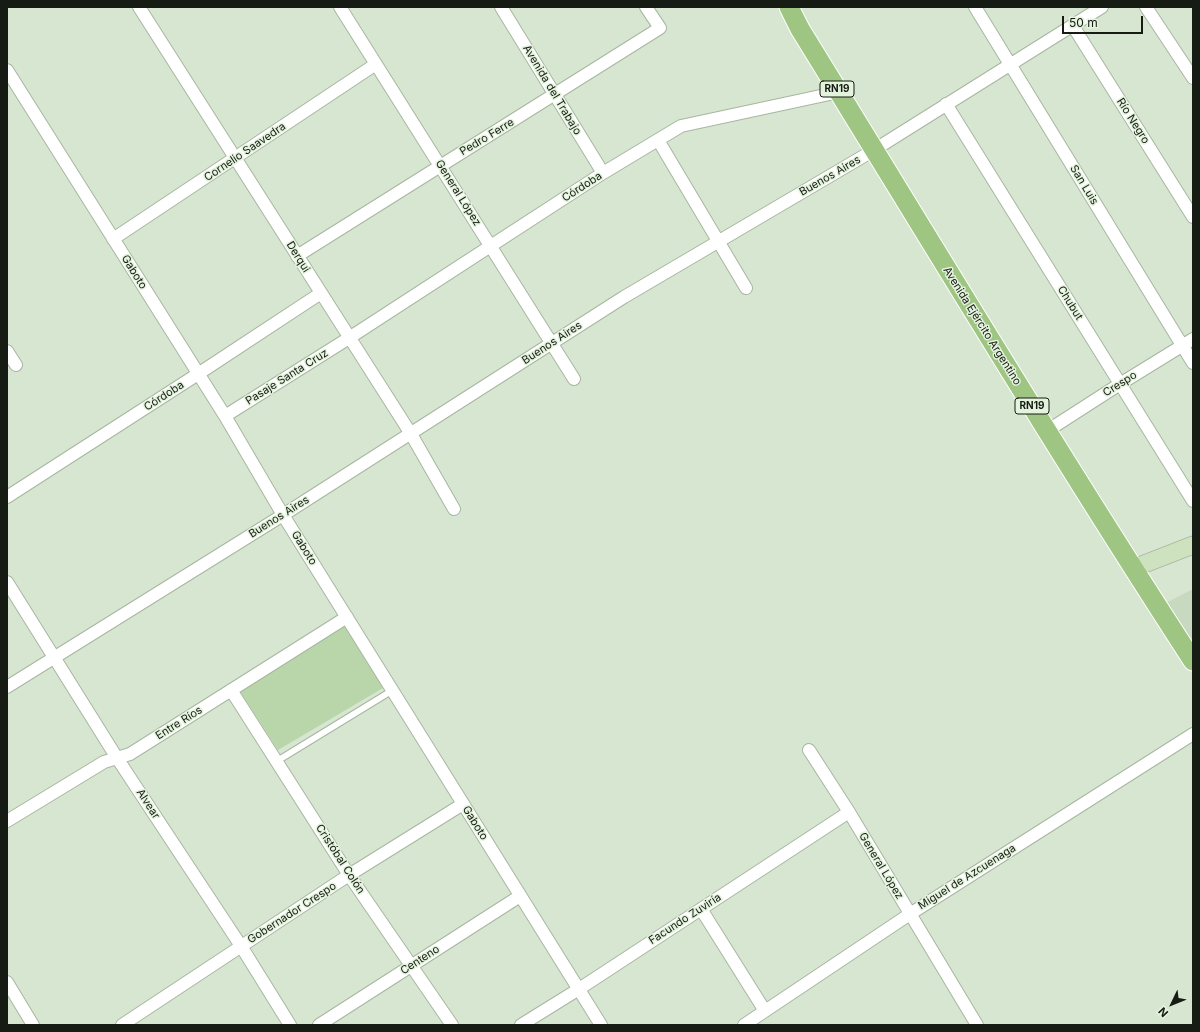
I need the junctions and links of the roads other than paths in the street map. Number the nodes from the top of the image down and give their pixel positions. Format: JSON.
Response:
{"nodes":[{"id":1,"x":139,"y":7,"type":"edge"},
{"id":2,"x":340,"y":7,"type":"edge"},
{"id":3,"x":501,"y":7,"type":"edge"},
{"id":4,"x":646,"y":7,"type":"edge"},
{"id":5,"x":784,"y":7,"type":"edge"},
{"id":6,"x":789,"y":7,"type":"edge"},
{"id":7,"x":975,"y":7,"type":"edge"},
{"id":8,"x":1102,"y":7,"type":"edge"},
{"id":9,"x":1146,"y":7,"type":"edge"},
{"id":10,"x":1073,"y":26,"type":"junction"},
{"id":11,"x":800,"y":29,"type":"junction"},
{"id":12,"x":376,"y":64,"type":"junction"},
{"id":13,"x":1010,"y":65,"type":"junction"},
{"id":14,"x":7,"y":70,"type":"edge"},
{"id":15,"x":1193,"y":78,"type":"edge"},
{"id":16,"x":839,"y":92,"type":"junction"},
{"id":17,"x":555,"y":95,"type":"junction"},
{"id":18,"x":946,"y":104,"type":"junction"},
{"id":19,"x":658,"y":140,"type":"junction"},
{"id":20,"x":874,"y":150,"type":"junction"},
{"id":21,"x":235,"y":158,"type":"junction"},
{"id":22,"x":441,"y":165,"type":"junction"},
{"id":23,"x":603,"y":173,"type":"junction"},
{"id":24,"x":1193,"y":217,"type":"edge"},
{"id":25,"x":113,"y":239,"type":"junction"},
{"id":26,"x":718,"y":241,"type":"junction"},
{"id":27,"x":490,"y":246,"type":"junction"},
{"id":28,"x":297,"y":256,"type":"junction"},
{"id":29,"x":746,"y":288,"type":"dead end"},
{"id":30,"x":320,"y":292,"type":"junction"},
{"id":31,"x":350,"y":338,"type":"junction"},
{"id":32,"x":1193,"y":339,"type":"edge"},
{"id":33,"x":552,"y":343,"type":"junction"},
{"id":34,"x":1182,"y":345,"type":"junction"},
{"id":35,"x":7,"y":351,"type":"edge"},
{"id":36,"x":1193,"y":363,"type":"edge"},
{"id":37,"x":16,"y":365,"type":"dead end"},
{"id":38,"x":198,"y":374,"type":"junction"},
{"id":39,"x":574,"y":378,"type":"dead end"},
{"id":40,"x":1120,"y":384,"type":"junction"},
{"id":41,"x":225,"y":416,"type":"junction"},
{"id":42,"x":1047,"y":431,"type":"junction"},
{"id":43,"x":411,"y":434,"type":"junction"},
{"id":44,"x":7,"y":497,"type":"edge"},
{"id":45,"x":1193,"y":501,"type":"edge"},
{"id":46,"x":454,"y":509,"type":"dead end"},
{"id":47,"x":283,"y":515,"type":"junction"},
{"id":48,"x":1193,"y":545,"type":"edge"},
{"id":49,"x":1134,"y":568,"type":"junction"},
{"id":50,"x":7,"y":582,"type":"edge"},
{"id":51,"x":347,"y":617,"type":"junction"},
{"id":52,"x":54,"y":656,"type":"junction"},
{"id":53,"x":1193,"y":661,"type":"edge"},
{"id":54,"x":7,"y":687,"type":"edge"},
{"id":55,"x":231,"y":690,"type":"junction"},
{"id":56,"x":392,"y":690,"type":"junction"},
{"id":57,"x":1193,"y":734,"type":"edge"},
{"id":58,"x":808,"y":750,"type":"dead end"},
{"id":59,"x":117,"y":758,"type":"junction"},
{"id":60,"x":277,"y":761,"type":"junction"},
{"id":61,"x":463,"y":804,"type":"junction"},
{"id":62,"x":849,"y":812,"type":"junction"},
{"id":63,"x":7,"y":821,"type":"edge"},
{"id":64,"x":350,"y":876,"type":"junction"},
{"id":65,"x":520,"y":896,"type":"junction"},
{"id":66,"x":701,"y":909,"type":"junction"},
{"id":67,"x":910,"y":914,"type":"junction"},
{"id":68,"x":241,"y":946,"type":"junction"},
{"id":69,"x":412,"y":966,"type":"junction"},
{"id":70,"x":7,"y":982,"type":"edge"},
{"id":71,"x":579,"y":989,"type":"junction"},
{"id":72,"x":765,"y":1011,"type":"junction"},
{"id":73,"x":973,"y":1024,"type":"edge"},
{"id":74,"x":33,"y":1025,"type":"edge"},
{"id":75,"x":122,"y":1025,"type":"edge"},
{"id":76,"x":290,"y":1025,"type":"edge"},
{"id":77,"x":319,"y":1025,"type":"edge"},
{"id":78,"x":452,"y":1025,"type":"edge"},
{"id":79,"x":521,"y":1025,"type":"edge"},
{"id":80,"x":601,"y":1025,"type":"edge"},
{"id":81,"x":744,"y":1025,"type":"edge"}],
"edges":[{"from":1,"to":21,"type":"street","name":"Derqui"},
{"from":2,"to":12,"type":"street","name":"General López"},
{"from":3,"to":17,"type":"street","name":"Avenida del Trabajo"},
{"from":4,"to":17,"type":"street","name":"Pedro Ferre"},
{"from":5,"to":11,"type":"main road","name":"Avenida Ejército Argentino","number":"RN19"},
{"from":6,"to":11,"type":"main road","name":"Avenida Ejército Argentino","number":"RN19"},
{"from":7,"to":13,"type":"street","name":"San Luis"},
{"from":8,"to":10,"type":"street","name":"Buenos Aires"},
{"from":9,"to":15,"type":"street"},
{"from":10,"to":13,"type":"street","name":"Buenos Aires"},
{"from":10,"to":24,"type":"street","name":"Río Negro"},
{"from":11,"to":16,"type":"main road","name":"Avenida Ejército Argentino","number":"RN19"},
{"from":12,"to":21,"type":"street","name":"Cornelio Saavedra"},
{"from":12,"to":22,"type":"street","name":"General López"},
{"from":13,"to":18,"type":"street","name":"Buenos Aires"},
{"from":13,"to":34,"type":"street","name":"San Luis"},
{"from":14,"to":25,"type":"street","name":"Gaboto"},
{"from":16,"to":19,"type":"street","name":"Córdoba"},
{"from":16,"to":20,"type":"main road","name":"Avenida Ejército Argentino","number":"RN19"},
{"from":17,"to":22,"type":"street","name":"Pedro Ferre"},
{"from":17,"to":23,"type":"street","name":"Avenida del Trabajo"},
{"from":18,"to":20,"type":"street","name":"Buenos Aires"},
{"from":18,"to":40,"type":"street","name":"Chubut"},
{"from":19,"to":23,"type":"street","name":"Córdoba"},
{"from":19,"to":26,"type":"street"},
{"from":20,"to":26,"type":"street","name":"Buenos Aires"},
{"from":20,"to":42,"type":"main road","name":"Avenida Ejército Argentino","number":"RN19"},
{"from":21,"to":25,"type":"street","name":"Cornelio Saavedra"},
{"from":21,"to":28,"type":"street","name":"Derqui"},
{"from":22,"to":27,"type":"street","name":"General López"},
{"from":22,"to":28,"type":"street","name":"Pedro Ferre"},
{"from":23,"to":27,"type":"street","name":"Córdoba"},
{"from":25,"to":38,"type":"street","name":"Gaboto"},
{"from":26,"to":29,"type":"street"},
{"from":26,"to":33,"type":"street","name":"Buenos Aires"},
{"from":27,"to":31,"type":"street","name":"Córdoba"},
{"from":27,"to":33,"type":"street","name":"General López"},
{"from":28,"to":30,"type":"street","name":"Derqui"},
{"from":30,"to":31,"type":"street","name":"Derqui"},
{"from":30,"to":38,"type":"street","name":"Córdoba"},
{"from":31,"to":41,"type":"street","name":"Pasaje Santa Cruz"},
{"from":31,"to":43,"type":"street","name":"Derqui"},
{"from":32,"to":34,"type":"street","name":"Crespo"},
{"from":33,"to":39,"type":"street","name":"General López"},
{"from":33,"to":43,"type":"street","name":"Buenos Aires"},
{"from":34,"to":36,"type":"street","name":"San Luis"},
{"from":34,"to":40,"type":"street","name":"Crespo"},
{"from":35,"to":37,"type":"street"},
{"from":38,"to":41,"type":"street","name":"Gaboto"},
{"from":38,"to":44,"type":"street","name":"Córdoba"},
{"from":40,"to":42,"type":"street","name":"Crespo"},
{"from":40,"to":45,"type":"street","name":"Chubut"},
{"from":41,"to":47,"type":"street","name":"Gaboto"},
{"from":42,"to":49,"type":"main road","name":"Avenida Ejército Argentino","number":"RN19"},
{"from":43,"to":46,"type":"street","name":"Derqui"},
{"from":43,"to":47,"type":"street","name":"Buenos Aires"},
{"from":47,"to":51,"type":"street","name":"Gaboto"},
{"from":47,"to":52,"type":"street","name":"Buenos Aires"},
{"from":48,"to":49,"type":"street"},
{"from":49,"to":53,"type":"main road","name":"Avenida Ejército Argentino","number":"RN19"},
{"from":50,"to":52,"type":"street","name":"Alvear"},
{"from":51,"to":55,"type":"street","name":"Entre Ríos"},
{"from":51,"to":56,"type":"street","name":"Gaboto"},
{"from":52,"to":54,"type":"street","name":"Buenos Aires"},
{"from":52,"to":59,"type":"street","name":"Alvear"},
{"from":55,"to":59,"type":"street","name":"Entre Ríos"},
{"from":55,"to":60,"type":"street","name":"Cristóbal Colón"},
{"from":56,"to":60,"type":"lane"},
{"from":56,"to":61,"type":"street","name":"Gaboto"},
{"from":57,"to":67,"type":"street","name":"Miguel de Azcuenaga"},
{"from":58,"to":62,"type":"street","name":"General López"},
{"from":59,"to":63,"type":"street","name":"Entre Ríos"},
{"from":59,"to":68,"type":"street","name":"Alvear"},
{"from":60,"to":64,"type":"street","name":"Cristóbal Colón"},
{"from":61,"to":64,"type":"street","name":"Gobernador Crespo"},
{"from":61,"to":65,"type":"street","name":"Gaboto"},
{"from":62,"to":66,"type":"street","name":"Facundo Zuviría"},
{"from":62,"to":67,"type":"street","name":"General López"},
{"from":64,"to":68,"type":"street","name":"Gobernador Crespo"},
{"from":64,"to":69,"type":"street","name":"Cristóbal Colón"},
{"from":65,"to":69,"type":"street","name":"Centeno"},
{"from":65,"to":71,"type":"street","name":"Gaboto"},
{"from":66,"to":71,"type":"street","name":"Facundo Zuviría"},
{"from":66,"to":72,"type":"street"},
{"from":67,"to":72,"type":"street","name":"Miguel de Azcuenaga"},
{"from":67,"to":73,"type":"street","name":"General López"},
{"from":68,"to":75,"type":"street","name":"Gobernador Crespo"},
{"from":68,"to":76,"type":"street","name":"Alvear"},
{"from":69,"to":77,"type":"street","name":"Centeno"},
{"from":69,"to":78,"type":"street","name":"Cristóbal Colón"},
{"from":70,"to":74,"type":"street"},
{"from":71,"to":79,"type":"street","name":"Facundo Zuviría"},
{"from":71,"to":80,"type":"street","name":"Gaboto"},
{"from":72,"to":81,"type":"street","name":"Miguel de Azcuenaga"}]}
